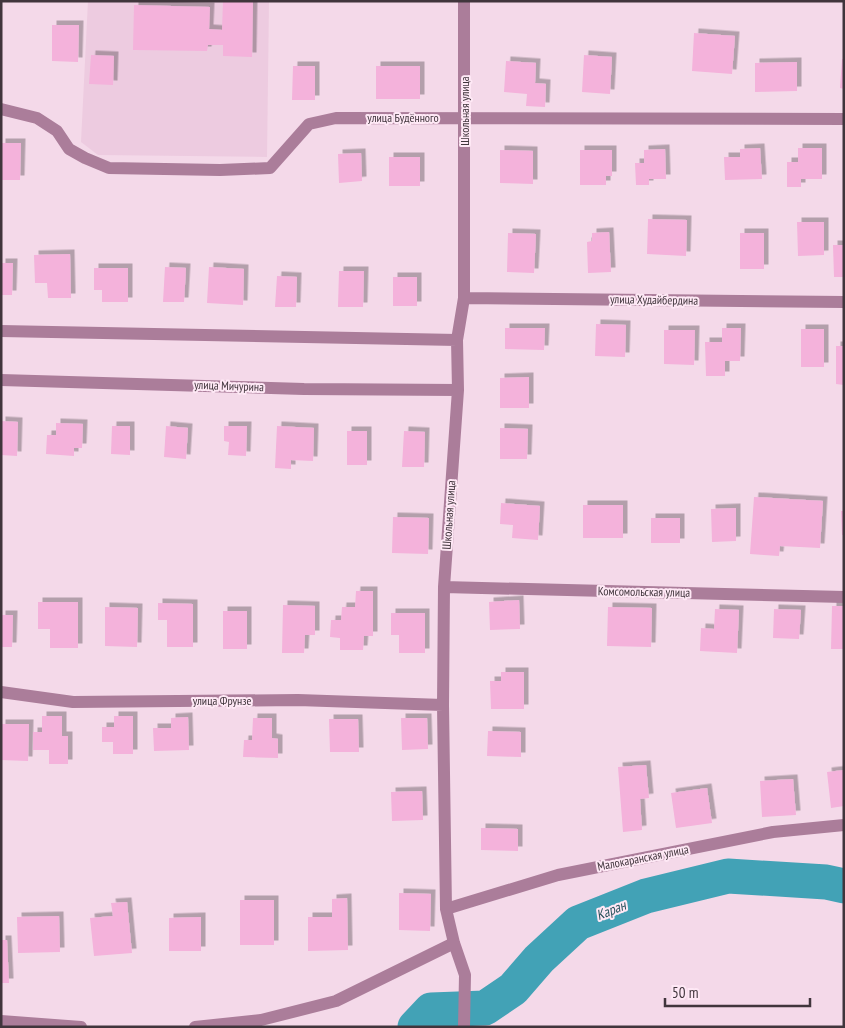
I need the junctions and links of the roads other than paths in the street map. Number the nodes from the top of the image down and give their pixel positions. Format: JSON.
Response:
{"nodes":[{"id":1,"x":464,"y":1,"type":"edge"},
{"id":2,"x":1,"y":109,"type":"edge"},
{"id":3,"x":465,"y":118,"type":"junction"},
{"id":4,"x":844,"y":119,"type":"edge"},
{"id":5,"x":464,"y":298,"type":"junction"},
{"id":6,"x":844,"y":302,"type":"edge"},
{"id":7,"x":1,"y":331,"type":"edge"},
{"id":8,"x":457,"y":340,"type":"junction"},
{"id":9,"x":1,"y":380,"type":"edge"},
{"id":10,"x":458,"y":390,"type":"junction"},
{"id":11,"x":444,"y":587,"type":"junction"},
{"id":12,"x":844,"y":596,"type":"edge"},
{"id":13,"x":1,"y":692,"type":"edge"},
{"id":14,"x":443,"y":705,"type":"junction"},
{"id":15,"x":844,"y":826,"type":"edge"},
{"id":16,"x":446,"y":909,"type":"junction"},
{"id":17,"x":454,"y":943,"type":"junction"},
{"id":18,"x":1,"y":1021,"type":"edge"},
{"id":19,"x":81,"y":1027,"type":"edge"},
{"id":20,"x":195,"y":1027,"type":"edge"},
{"id":21,"x":464,"y":1027,"type":"edge"}],
"edges":[{"from":1,"to":3,"type":"street","name":"Школьная улица"},
{"from":2,"to":3,"type":"street","name":"улица Будённого"},
{"from":3,"to":4,"type":"street","name":"улица Будённого"},
{"from":3,"to":5,"type":"street","name":"Школьная улица"},
{"from":5,"to":6,"type":"street","name":"улица Худайбердина"},
{"from":5,"to":8,"type":"street","name":"Школьная улица"},
{"from":7,"to":8,"type":"street"},
{"from":8,"to":10,"type":"street","name":"Школьная улица"},
{"from":9,"to":10,"type":"street","name":"улица Мичурина"},
{"from":10,"to":11,"type":"street","name":"Школьная улица"},
{"from":11,"to":12,"type":"street","name":"Комсомольская улица"},
{"from":11,"to":14,"type":"street","name":"Школьная улица"},
{"from":13,"to":14,"type":"street","name":"улица Фрунзе"},
{"from":14,"to":16,"type":"street","name":"Школьная улица"},
{"from":15,"to":16,"type":"street","name":"Малокаранская улица"},
{"from":16,"to":17,"type":"street","name":"Школьная улица"},
{"from":17,"to":20,"type":"street"},
{"from":17,"to":21,"type":"street","name":"Школьная улица"},
{"from":18,"to":19,"type":"street"}]}
